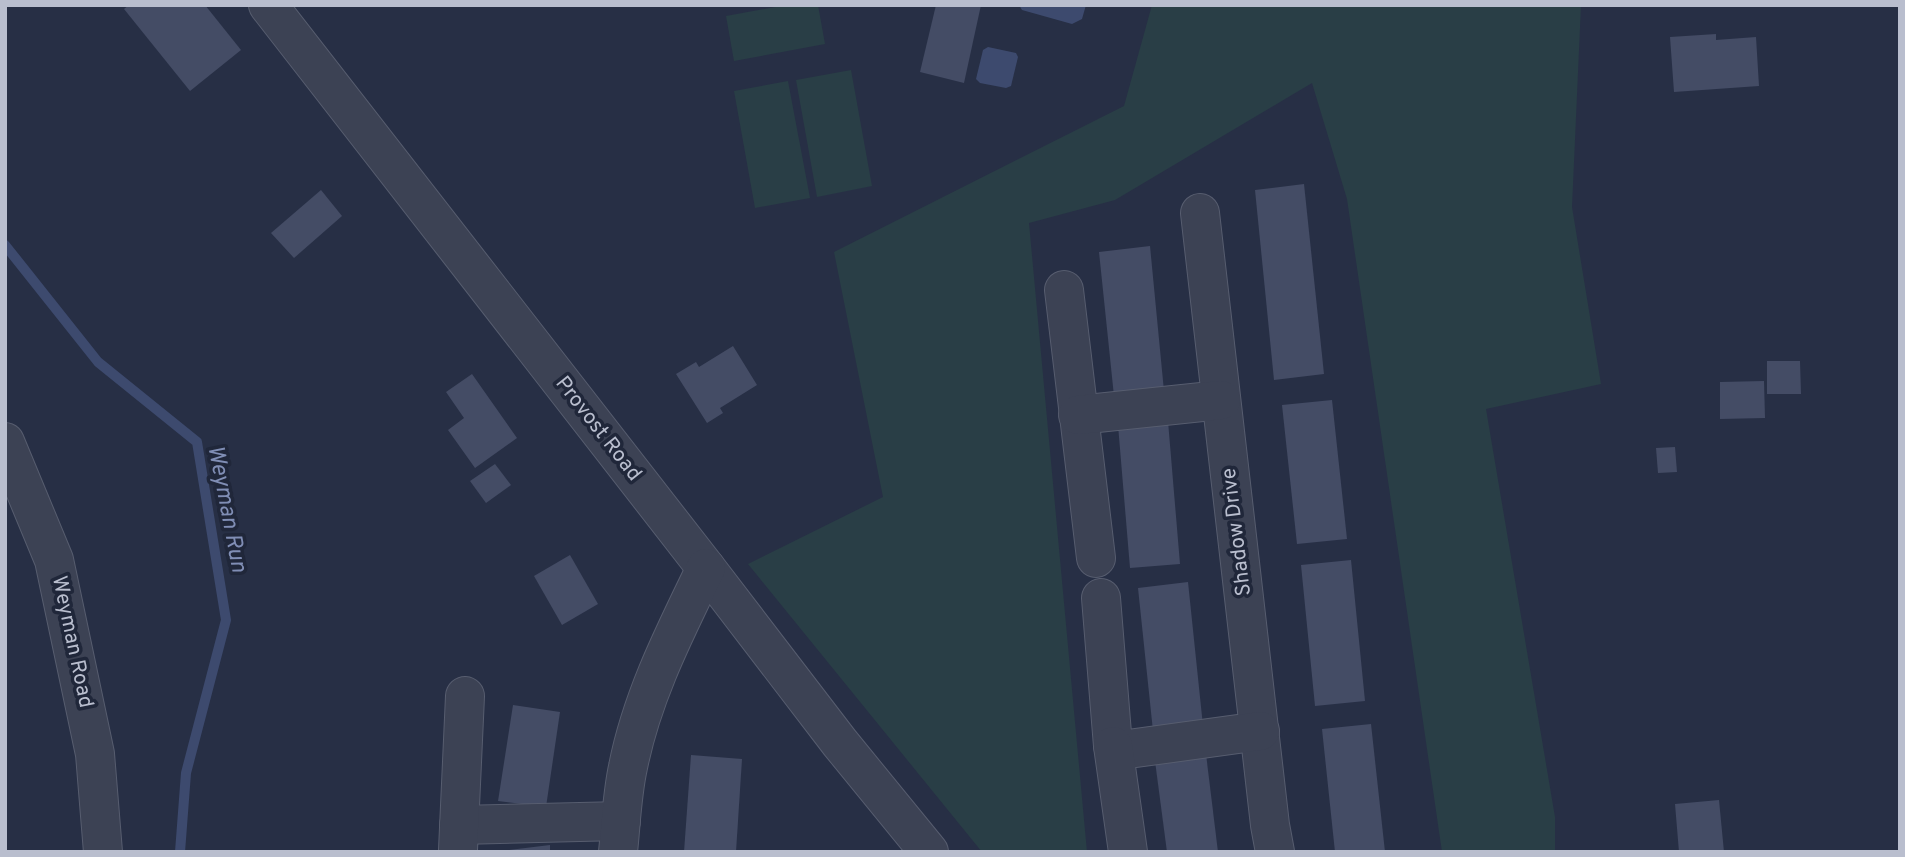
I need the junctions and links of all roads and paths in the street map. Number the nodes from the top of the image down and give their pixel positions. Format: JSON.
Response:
{"nodes":[{"id":1,"x":268,"y":5,"type":"edge"},
{"id":2,"x":1200,"y":213,"type":"dead end"},
{"id":3,"x":1064,"y":290,"type":"dead end"},
{"id":4,"x":1221,"y":400,"type":"junction"},
{"id":5,"x":1078,"y":415,"type":"junction"},
{"id":6,"x":5,"y":442,"type":"edge"},
{"id":7,"x":1096,"y":558,"type":"dead end"},
{"id":8,"x":706,"y":568,"type":"junction"},
{"id":9,"x":1101,"y":598,"type":"dead end"},
{"id":10,"x":465,"y":696,"type":"dead end"},
{"id":11,"x":1260,"y":731,"type":"junction"},
{"id":12,"x":1113,"y":746,"type":"junction"},
{"id":13,"x":619,"y":836,"type":"edge"},
{"id":14,"x":459,"y":838,"type":"edge"},
{"id":15,"x":103,"y":852,"type":"edge"},
{"id":16,"x":929,"y":852,"type":"edge"},
{"id":17,"x":1128,"y":852,"type":"edge"},
{"id":18,"x":1275,"y":852,"type":"edge"}],
"edges":[{"from":1,"to":8,"type":"street","name":"Provost Road"},
{"from":2,"to":4,"type":"street","name":"Shadow Drive"},
{"from":3,"to":5,"type":"street"},
{"from":4,"to":5,"type":"street"},
{"from":4,"to":11,"type":"street","name":"Shadow Drive"},
{"from":5,"to":7,"type":"street"},
{"from":6,"to":15,"type":"street","name":"Weyman Road"},
{"from":8,"to":13,"type":"street"},
{"from":8,"to":16,"type":"street","name":"Provost Road"},
{"from":9,"to":12,"type":"street"},
{"from":10,"to":14,"type":"street"},
{"from":11,"to":12,"type":"street"},
{"from":11,"to":18,"type":"street","name":"Shadow Drive"},
{"from":12,"to":17,"type":"street"},
{"from":13,"to":14,"type":"street"}]}
